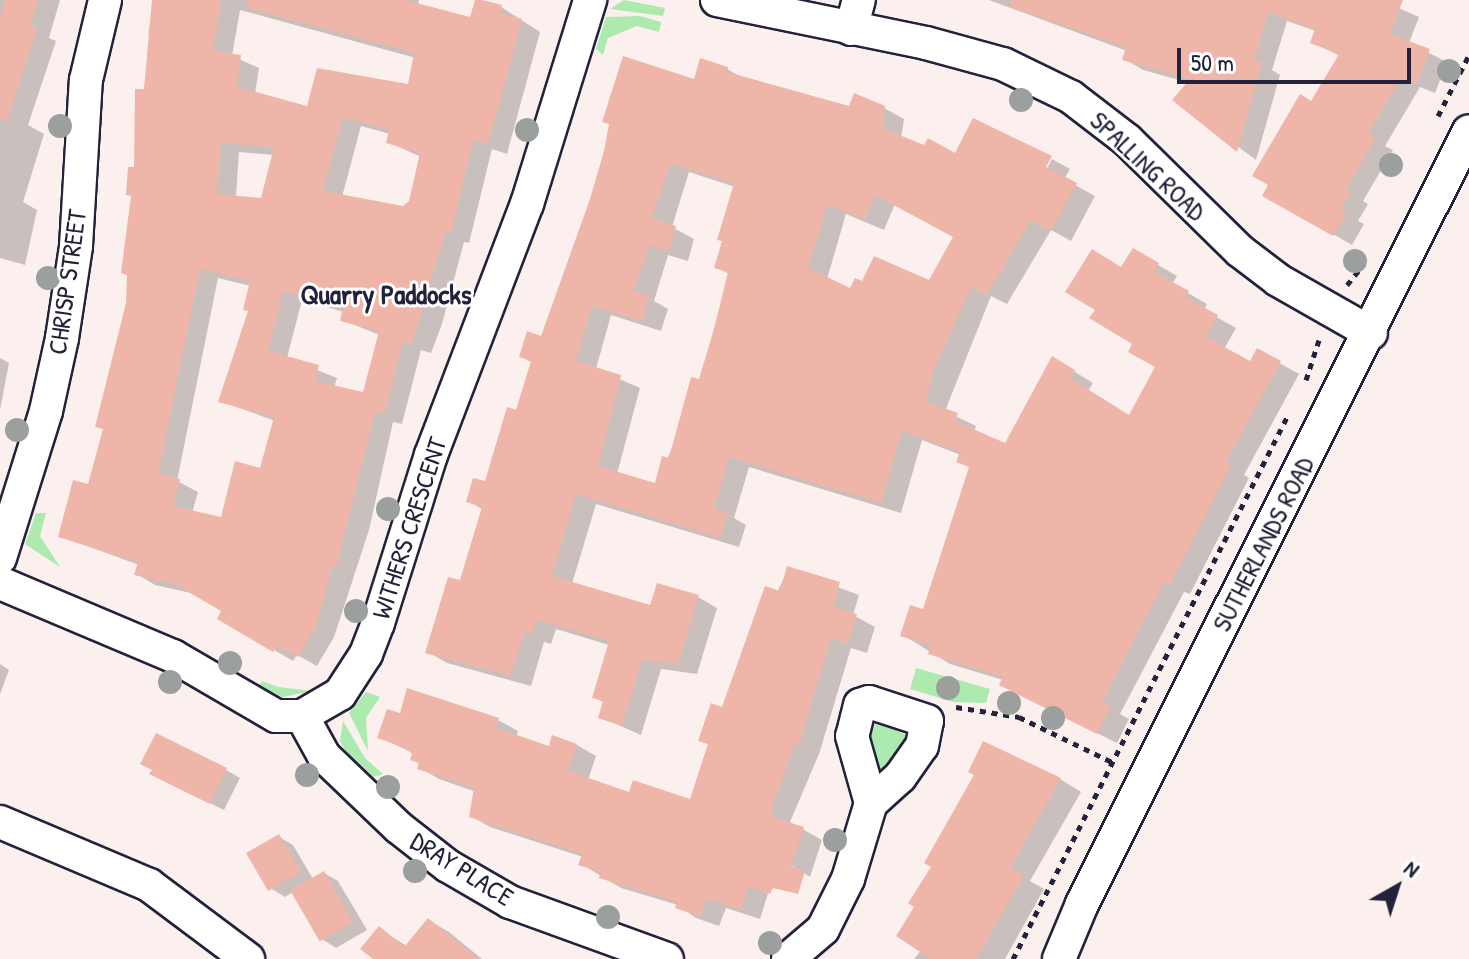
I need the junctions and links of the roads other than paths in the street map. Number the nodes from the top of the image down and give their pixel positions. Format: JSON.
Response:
{"nodes":[{"id":1,"x":105,"y":0,"type":"edge"},
{"id":2,"x":590,"y":0,"type":"edge"},
{"id":3,"x":717,"y":0,"type":"edge"},
{"id":4,"x":855,"y":14,"type":"edge"},
{"id":5,"x":1469,"y":131,"type":"edge"},
{"id":6,"x":1371,"y":333,"type":"junction"},
{"id":7,"x":0,"y":558,"type":"edge"},
{"id":8,"x":0,"y":583,"type":"edge"},
{"id":9,"x":302,"y":716,"type":"junction"},
{"id":10,"x":871,"y":803,"type":"dead end"},
{"id":11,"x":0,"y":822,"type":"edge"},
{"id":12,"x":248,"y":959,"type":"edge"},
{"id":13,"x":667,"y":959,"type":"edge"},
{"id":14,"x":788,"y":959,"type":"edge"},
{"id":15,"x":1059,"y":959,"type":"edge"}],
"edges":[{"from":1,"to":7,"type":"street","name":"CHRISP STREET"},
{"from":2,"to":9,"type":"street","name":"WITHERS CRESCENT"},
{"from":3,"to":4,"type":"street","name":"SPALLING ROAD"},
{"from":4,"to":6,"type":"street","name":"SPALLING ROAD"},
{"from":5,"to":6,"type":"street","name":"SUTHERLANDS ROAD"},
{"from":6,"to":15,"type":"street","name":"SUTHERLANDS ROAD"},
{"from":8,"to":9,"type":"street"},
{"from":9,"to":13,"type":"street","name":"DRAY PLACE"},
{"from":10,"to":14,"type":"street"},
{"from":11,"to":12,"type":"street"}]}
